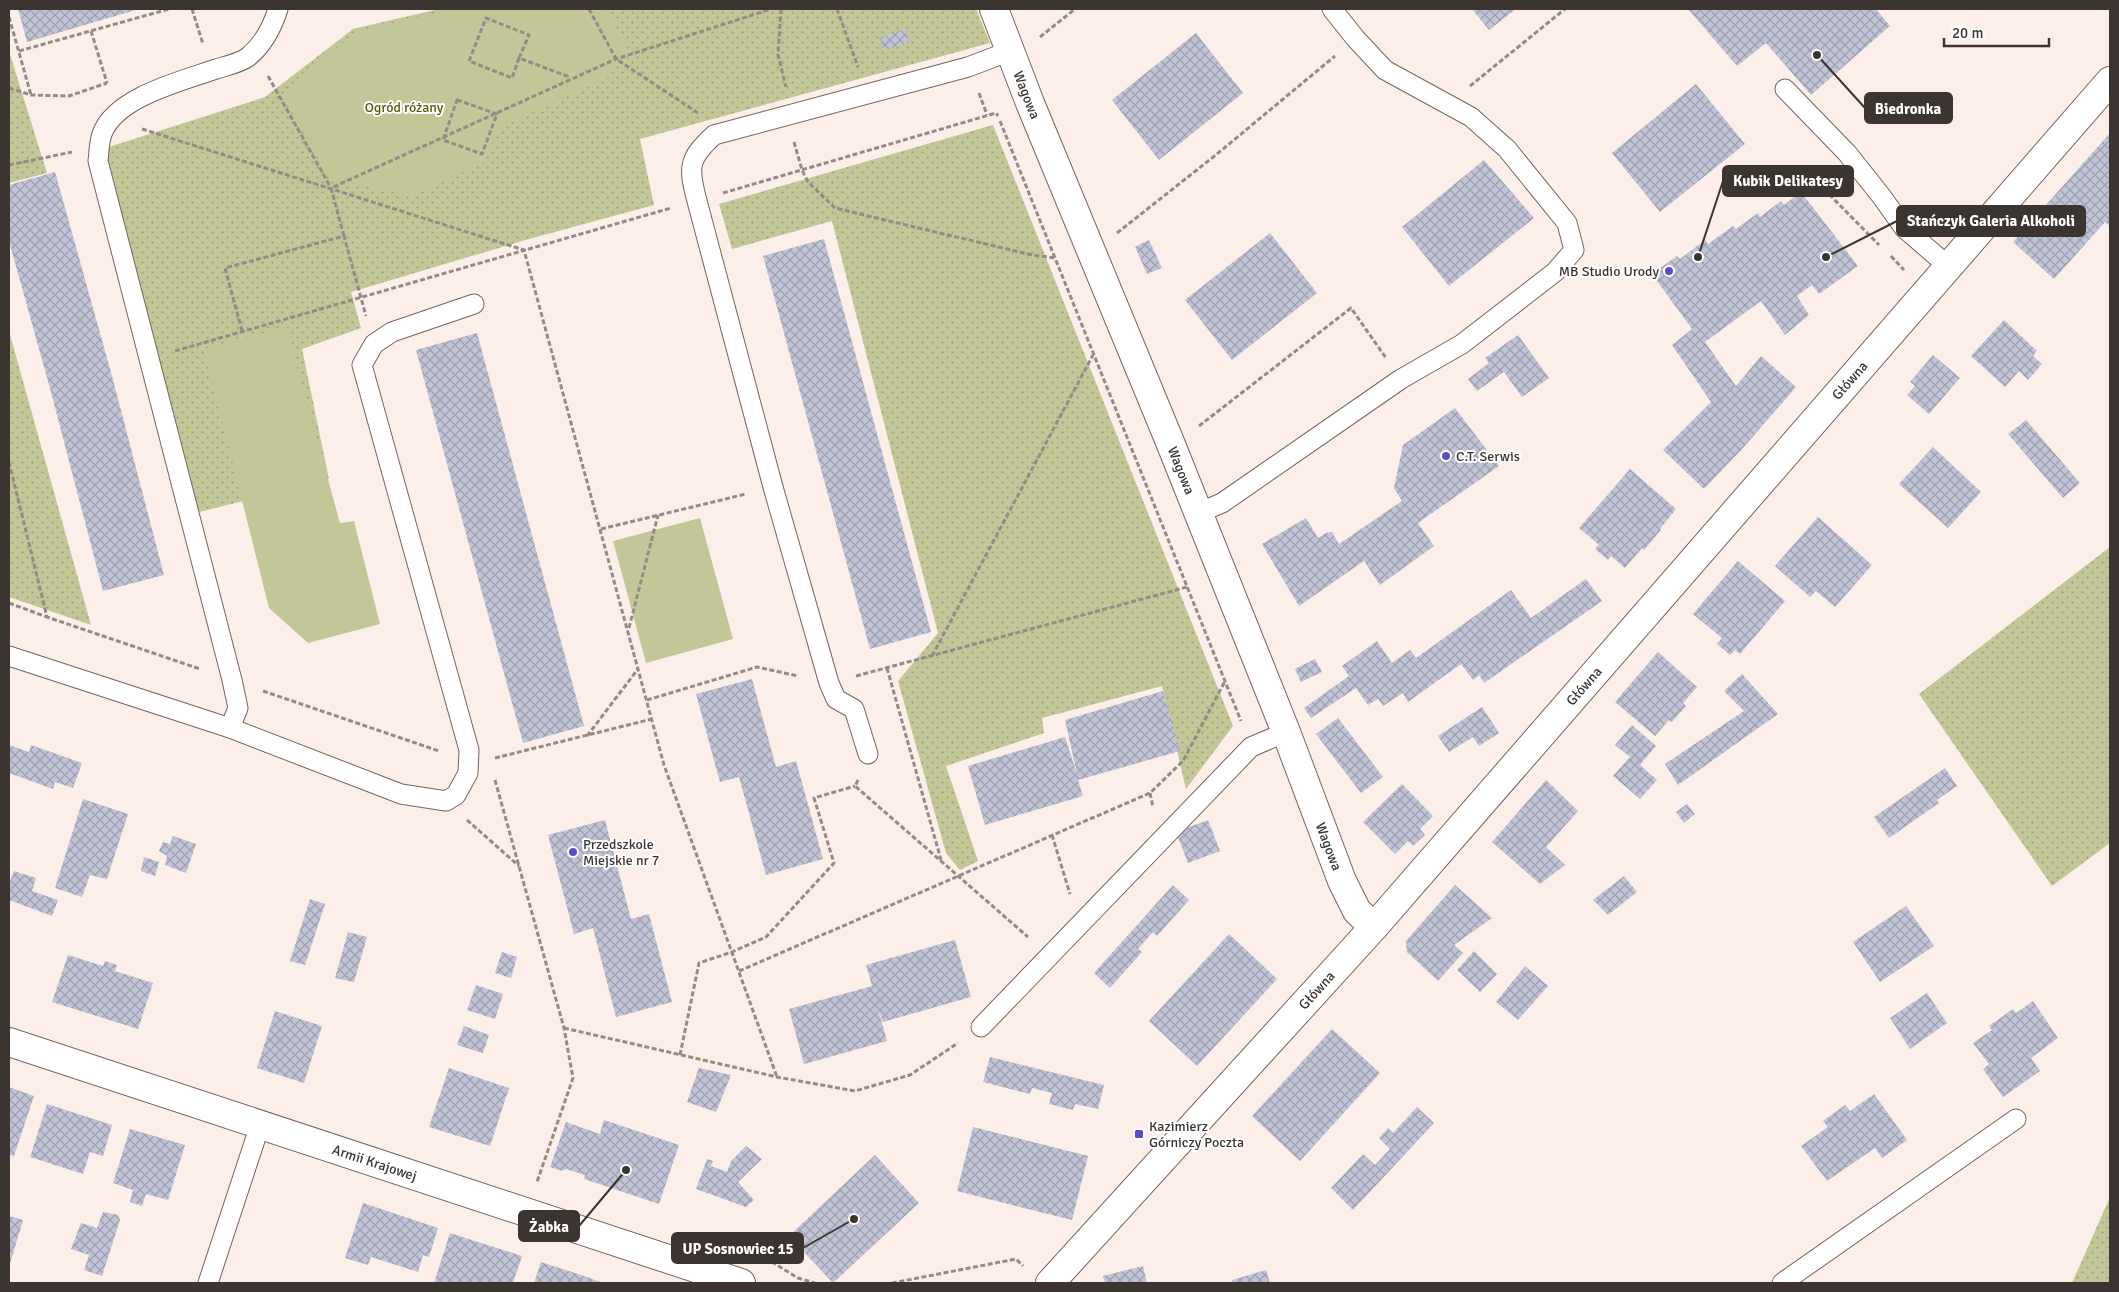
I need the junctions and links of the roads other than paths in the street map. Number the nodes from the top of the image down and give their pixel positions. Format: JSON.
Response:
{"nodes":[{"id":1,"x":278,"y":9,"type":"edge"},
{"id":2,"x":994,"y":9,"type":"edge"},
{"id":3,"x":1332,"y":9,"type":"edge"},
{"id":4,"x":1021,"y":47,"type":"junction"},
{"id":5,"x":2110,"y":81,"type":"edge"},
{"id":6,"x":1784,"y":89,"type":"dead end"},
{"id":7,"x":1948,"y":266,"type":"junction"},
{"id":8,"x":474,"y":304,"type":"dead end"},
{"id":9,"x":1198,"y":513,"type":"junction"},
{"id":10,"x":9,"y":656,"type":"edge"},
{"id":11,"x":230,"y":728,"type":"junction"},
{"id":12,"x":1286,"y":732,"type":"junction"},
{"id":13,"x":868,"y":754,"type":"road end"},
{"id":14,"x":1374,"y":927,"type":"junction"},
{"id":15,"x":981,"y":1027,"type":"road end"},
{"id":16,"x":9,"y":1042,"type":"edge"},
{"id":17,"x":2016,"y":1119,"type":"dead end"},
{"id":18,"x":260,"y":1125,"type":"junction"},
{"id":19,"x":208,"y":1283,"type":"edge"},
{"id":20,"x":741,"y":1283,"type":"edge"},
{"id":21,"x":1050,"y":1283,"type":"edge"},
{"id":22,"x":1782,"y":1283,"type":"edge"}],
"edges":[{"from":1,"to":11,"type":"lane"},
{"from":2,"to":4,"type":"street","name":"Wagowa"},
{"from":3,"to":9,"type":"lane"},
{"from":4,"to":9,"type":"street","name":"Wagowa"},
{"from":4,"to":13,"type":"lane"},
{"from":5,"to":7,"type":"street","name":"Główna"},
{"from":6,"to":7,"type":"lane"},
{"from":7,"to":14,"type":"street","name":"Główna"},
{"from":8,"to":11,"type":"lane"},
{"from":9,"to":12,"type":"street","name":"Wagowa"},
{"from":10,"to":11,"type":"lane"},
{"from":12,"to":14,"type":"street","name":"Wagowa"},
{"from":12,"to":15,"type":"lane"},
{"from":14,"to":21,"type":"street","name":"Główna"},
{"from":16,"to":18,"type":"street","name":"Armii Krajowej"},
{"from":17,"to":22,"type":"lane"},
{"from":18,"to":19,"type":"lane"},
{"from":18,"to":20,"type":"street","name":"Armii Krajowej"}]}
